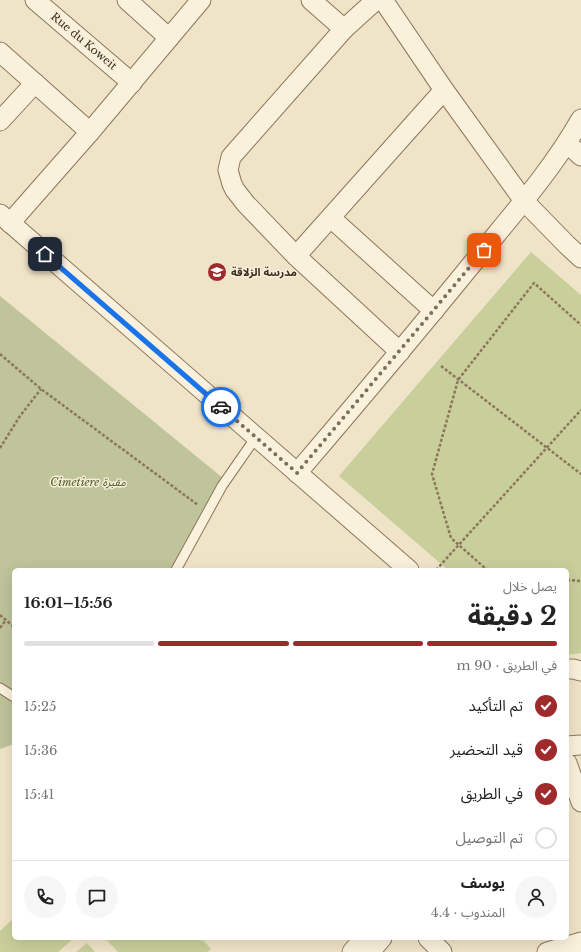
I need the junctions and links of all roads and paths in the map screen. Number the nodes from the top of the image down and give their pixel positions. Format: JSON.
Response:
{"nodes":[{"id":1,"x":35,"y":0,"type":"edge"},
{"id":2,"x":127,"y":0,"type":"edge"},
{"id":3,"x":201,"y":0,"type":"edge"},
{"id":4,"x":311,"y":0,"type":"edge"},
{"id":5,"x":376,"y":0,"type":"edge"},
{"id":6,"x":383,"y":0,"type":"edge"},
{"id":7,"x":344,"y":29,"type":"junction"},
{"id":8,"x":169,"y":38,"type":"junction"},
{"id":9,"x":0,"y":52,"type":"edge"},
{"id":10,"x":34,"y":82,"type":"junction"},
{"id":11,"x":132,"y":83,"type":"junction"},
{"id":12,"x":444,"y":90,"type":"junction"},
{"id":13,"x":581,"y":119,"type":"edge"},
{"id":14,"x":0,"y":121,"type":"edge"},
{"id":15,"x":90,"y":132,"type":"junction"},
{"id":16,"x":567,"y":143,"type":"junction"},
{"id":17,"x":581,"y":156,"type":"edge"},
{"id":18,"x":524,"y":201,"type":"junction"},
{"id":19,"x":331,"y":218,"type":"junction"},
{"id":20,"x":5,"y":219,"type":"edge"},
{"id":21,"x":296,"y":256,"type":"junction"},
{"id":22,"x":581,"y":258,"type":"edge"},
{"id":23,"x":434,"y":311,"type":"junction"},
{"id":24,"x":581,"y":325,"type":"edge"},
{"id":25,"x":400,"y":352,"type":"junction"},
{"id":26,"x":0,"y":354,"type":"edge"},
{"id":27,"x":441,"y":366,"type":"dead end"},
{"id":28,"x":458,"y":380,"type":"junction"},
{"id":29,"x":41,"y":389,"type":"junction"},
{"id":30,"x":581,"y":410,"type":"edge"},
{"id":31,"x":256,"y":437,"type":"junction"},
{"id":32,"x":0,"y":448,"type":"edge"},
{"id":33,"x":547,"y":448,"type":"junction"},
{"id":34,"x":297,"y":473,"type":"junction"},
{"id":35,"x":581,"y":474,"type":"edge"},
{"id":36,"x":208,"y":513,"type":"junction"},
{"id":37,"x":458,"y":544,"type":"junction"},
{"id":38,"x":177,"y":568,"type":"edge"},
{"id":39,"x":407,"y":568,"type":"edge"},
{"id":40,"x":438,"y":568,"type":"edge"},
{"id":41,"x":485,"y":568,"type":"edge"},
{"id":42,"x":569,"y":580,"type":"edge"},
{"id":43,"x":581,"y":581,"type":"edge"},
{"id":44,"x":0,"y":615,"type":"edge"},
{"id":45,"x":6,"y":620,"type":"junction"},
{"id":46,"x":12,"y":625,"type":"edge"},
{"id":47,"x":0,"y":628,"type":"edge"},
{"id":48,"x":0,"y":688,"type":"edge"},
{"id":49,"x":12,"y":696,"type":"edge"},
{"id":50,"x":581,"y":745,"type":"edge"},
{"id":51,"x":569,"y":746,"type":"edge"},
{"id":52,"x":569,"y":769,"type":"edge"},
{"id":53,"x":581,"y":802,"type":"edge"},
{"id":54,"x":362,"y":940,"type":"edge"},
{"id":55,"x":380,"y":940,"type":"edge"},
{"id":56,"x":430,"y":940,"type":"edge"},
{"id":57,"x":581,"y":942,"type":"edge"},
{"id":58,"x":352,"y":952,"type":"edge"},
{"id":59,"x":370,"y":952,"type":"edge"},
{"id":60,"x":442,"y":952,"type":"edge"},
{"id":61,"x":547,"y":952,"type":"edge"}],
"edges":[{"from":1,"to":11,"type":"street","name":"Rue du Koweit"},
{"from":2,"to":8,"type":"street"},
{"from":3,"to":8,"type":"street"},
{"from":4,"to":7,"type":"street"},
{"from":5,"to":7,"type":"street"},
{"from":6,"to":12,"type":"street"},
{"from":7,"to":21,"type":"street"},
{"from":8,"to":11,"type":"street"},
{"from":9,"to":10,"type":"street"},
{"from":10,"to":14,"type":"street"},
{"from":10,"to":15,"type":"street"},
{"from":11,"to":15,"type":"street"},
{"from":12,"to":18,"type":"street"},
{"from":12,"to":19,"type":"street"},
{"from":13,"to":16,"type":"street"},
{"from":15,"to":20,"type":"street"},
{"from":16,"to":17,"type":"street"},
{"from":16,"to":18,"type":"street"},
{"from":18,"to":22,"type":"street"},
{"from":18,"to":23,"type":"street"},
{"from":19,"to":21,"type":"street"},
{"from":19,"to":23,"type":"street"},
{"from":20,"to":31,"type":"street"},
{"from":21,"to":25,"type":"street"},
{"from":23,"to":25,"type":"street"},
{"from":24,"to":28,"type":"path"},
{"from":25,"to":34,"type":"street"},
{"from":26,"to":29,"type":"path"},
{"from":27,"to":28,"type":"path"},
{"from":28,"to":33,"type":"path"},
{"from":28,"to":37,"type":"path"},
{"from":29,"to":32,"type":"path"},
{"from":29,"to":36,"type":"path"},
{"from":30,"to":33,"type":"path"},
{"from":31,"to":34,"type":"street"},
{"from":31,"to":36,"type":"lane"},
{"from":33,"to":35,"type":"path"},
{"from":33,"to":37,"type":"path"},
{"from":34,"to":39,"type":"street"},
{"from":36,"to":38,"type":"lane"},
{"from":37,"to":40,"type":"path"},
{"from":37,"to":41,"type":"path"},
{"from":42,"to":43,"type":"path"},
{"from":44,"to":45,"type":"path"},
{"from":45,"to":46,"type":"path"},
{"from":45,"to":47,"type":"path"},
{"from":48,"to":49,"type":"lane"},
{"from":50,"to":51,"type":"street"},
{"from":52,"to":53,"type":"street"},
{"from":54,"to":58,"type":"street"},
{"from":55,"to":59,"type":"street"},
{"from":56,"to":60,"type":"street"},
{"from":57,"to":61,"type":"street"}]}
